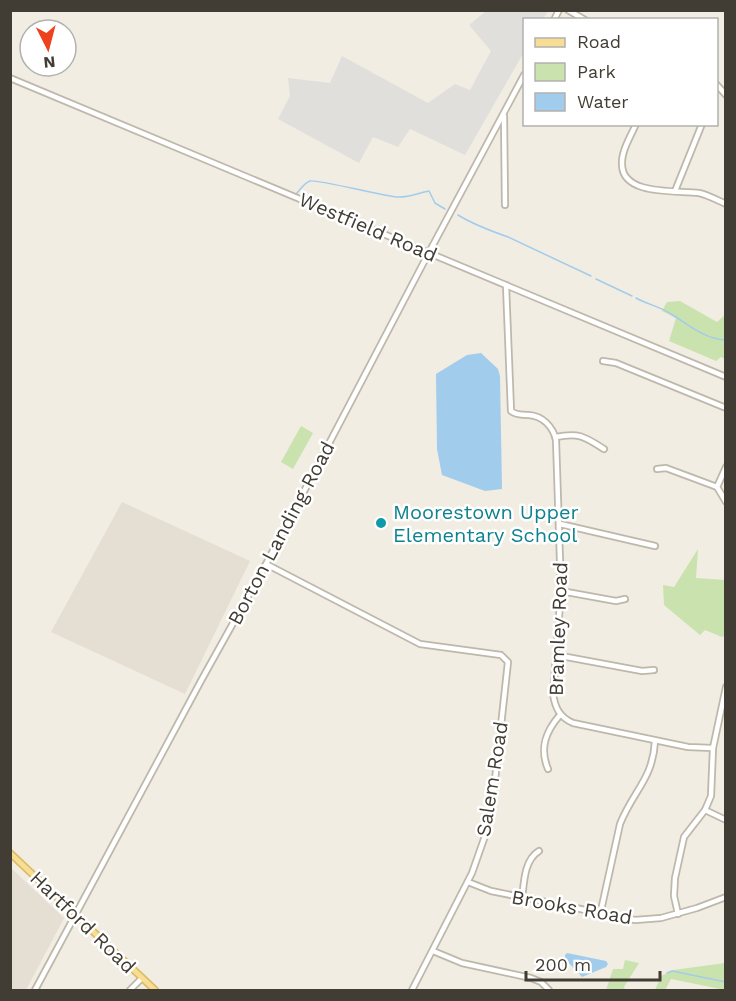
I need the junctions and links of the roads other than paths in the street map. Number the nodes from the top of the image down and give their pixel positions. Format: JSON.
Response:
{"nodes":[{"id":1,"x":568,"y":10,"type":"edge"},
{"id":2,"x":582,"y":18,"type":"edge"},
{"id":3,"x":10,"y":78,"type":"edge"},
{"id":4,"x":523,"y":79,"type":"edge"},
{"id":5,"x":504,"y":114,"type":"junction"},
{"id":6,"x":635,"y":126,"type":"edge"},
{"id":7,"x":701,"y":126,"type":"edge"},
{"id":8,"x":675,"y":191,"type":"junction"},
{"id":9,"x":726,"y":204,"type":"edge"},
{"id":10,"x":505,"y":205,"type":"dead end"},
{"id":11,"x":429,"y":252,"type":"junction"},
{"id":12,"x":506,"y":285,"type":"junction"},
{"id":13,"x":603,"y":361,"type":"dead end"},
{"id":14,"x":726,"y":378,"type":"edge"},
{"id":15,"x":726,"y":408,"type":"edge"},
{"id":16,"x":556,"y":437,"type":"junction"},
{"id":17,"x":604,"y":448,"type":"dead end"},
{"id":18,"x":726,"y":467,"type":"edge"},
{"id":19,"x":657,"y":469,"type":"dead end"},
{"id":20,"x":717,"y":487,"type":"junction"},
{"id":21,"x":726,"y":502,"type":"edge"},
{"id":22,"x":560,"y":524,"type":"junction"},
{"id":23,"x":656,"y":546,"type":"dead end"},
{"id":24,"x":266,"y":564,"type":"junction"},
{"id":25,"x":561,"y":591,"type":"junction"},
{"id":26,"x":625,"y":599,"type":"dead end"},
{"id":27,"x":556,"y":655,"type":"junction"},
{"id":28,"x":654,"y":670,"type":"dead end"},
{"id":29,"x":726,"y":687,"type":"edge"},
{"id":30,"x":560,"y":715,"type":"junction"},
{"id":31,"x":656,"y":741,"type":"junction"},
{"id":32,"x":713,"y":748,"type":"junction"},
{"id":33,"x":548,"y":769,"type":"dead end"},
{"id":34,"x":705,"y":810,"type":"junction"},
{"id":35,"x":726,"y":820,"type":"edge"},
{"id":36,"x":539,"y":851,"type":"dead end"},
{"id":37,"x":10,"y":853,"type":"edge"},
{"id":38,"x":468,"y":882,"type":"junction"},
{"id":39,"x":726,"y":897,"type":"edge"},
{"id":40,"x":522,"y":899,"type":"junction"},
{"id":41,"x":678,"y":914,"type":"junction"},
{"id":42,"x":600,"y":915,"type":"junction"},
{"id":43,"x":76,"y":916,"type":"junction"},
{"id":44,"x":433,"y":951,"type":"junction"},
{"id":45,"x":142,"y":978,"type":"junction"},
{"id":46,"x":35,"y":990,"type":"edge"},
{"id":47,"x":130,"y":990,"type":"edge"},
{"id":48,"x":155,"y":990,"type":"edge"},
{"id":49,"x":412,"y":990,"type":"edge"},
{"id":50,"x":549,"y":990,"type":"edge"}],
"edges":[{"from":1,"to":2,"type":"street"},
{"from":3,"to":11,"type":"street","name":"Westfield Road"},
{"from":4,"to":5,"type":"street","name":"Borton Landing Road"},
{"from":5,"to":10,"type":"street"},
{"from":5,"to":11,"type":"street","name":"Borton Landing Road"},
{"from":6,"to":8,"type":"street"},
{"from":7,"to":8,"type":"street"},
{"from":8,"to":9,"type":"street"},
{"from":11,"to":12,"type":"street","name":"Westfield Road"},
{"from":11,"to":24,"type":"street","name":"Borton Landing Road"},
{"from":12,"to":14,"type":"street","name":"Westfield Road"},
{"from":12,"to":16,"type":"street"},
{"from":13,"to":15,"type":"street"},
{"from":16,"to":17,"type":"street"},
{"from":16,"to":22,"type":"street","name":"Bramley Road"},
{"from":18,"to":20,"type":"street"},
{"from":19,"to":20,"type":"street"},
{"from":20,"to":21,"type":"street"},
{"from":22,"to":23,"type":"street"},
{"from":22,"to":25,"type":"street","name":"Bramley Road"},
{"from":24,"to":38,"type":"street","name":"Salem Road"},
{"from":24,"to":43,"type":"street","name":"Borton Landing Road"},
{"from":25,"to":26,"type":"street"},
{"from":25,"to":27,"type":"street","name":"Bramley Road"},
{"from":27,"to":28,"type":"street"},
{"from":27,"to":30,"type":"street","name":"Bramley Road"},
{"from":29,"to":32,"type":"street"},
{"from":30,"to":31,"type":"street","name":"Bramley Road"},
{"from":30,"to":33,"type":"street"},
{"from":31,"to":32,"type":"street","name":"Bramley Road"},
{"from":31,"to":42,"type":"street"},
{"from":32,"to":34,"type":"street"},
{"from":34,"to":35,"type":"street"},
{"from":34,"to":41,"type":"street"},
{"from":36,"to":40,"type":"street"},
{"from":37,"to":43,"type":"main road","name":"Hartford Road"},
{"from":38,"to":40,"type":"street","name":"Brooks Road"},
{"from":38,"to":44,"type":"street","name":"Salem Road"},
{"from":39,"to":41,"type":"street","name":"Brooks Road"},
{"from":40,"to":42,"type":"street","name":"Brooks Road"},
{"from":41,"to":42,"type":"street","name":"Brooks Road"},
{"from":43,"to":45,"type":"main road","name":"Hartford Road"},
{"from":43,"to":46,"type":"street","name":"Borton Landing Road"},
{"from":44,"to":49,"type":"street","name":"Salem Road"},
{"from":44,"to":50,"type":"street"},
{"from":45,"to":47,"type":"street"},
{"from":45,"to":48,"type":"main road","name":"Hartford Road"}]}
